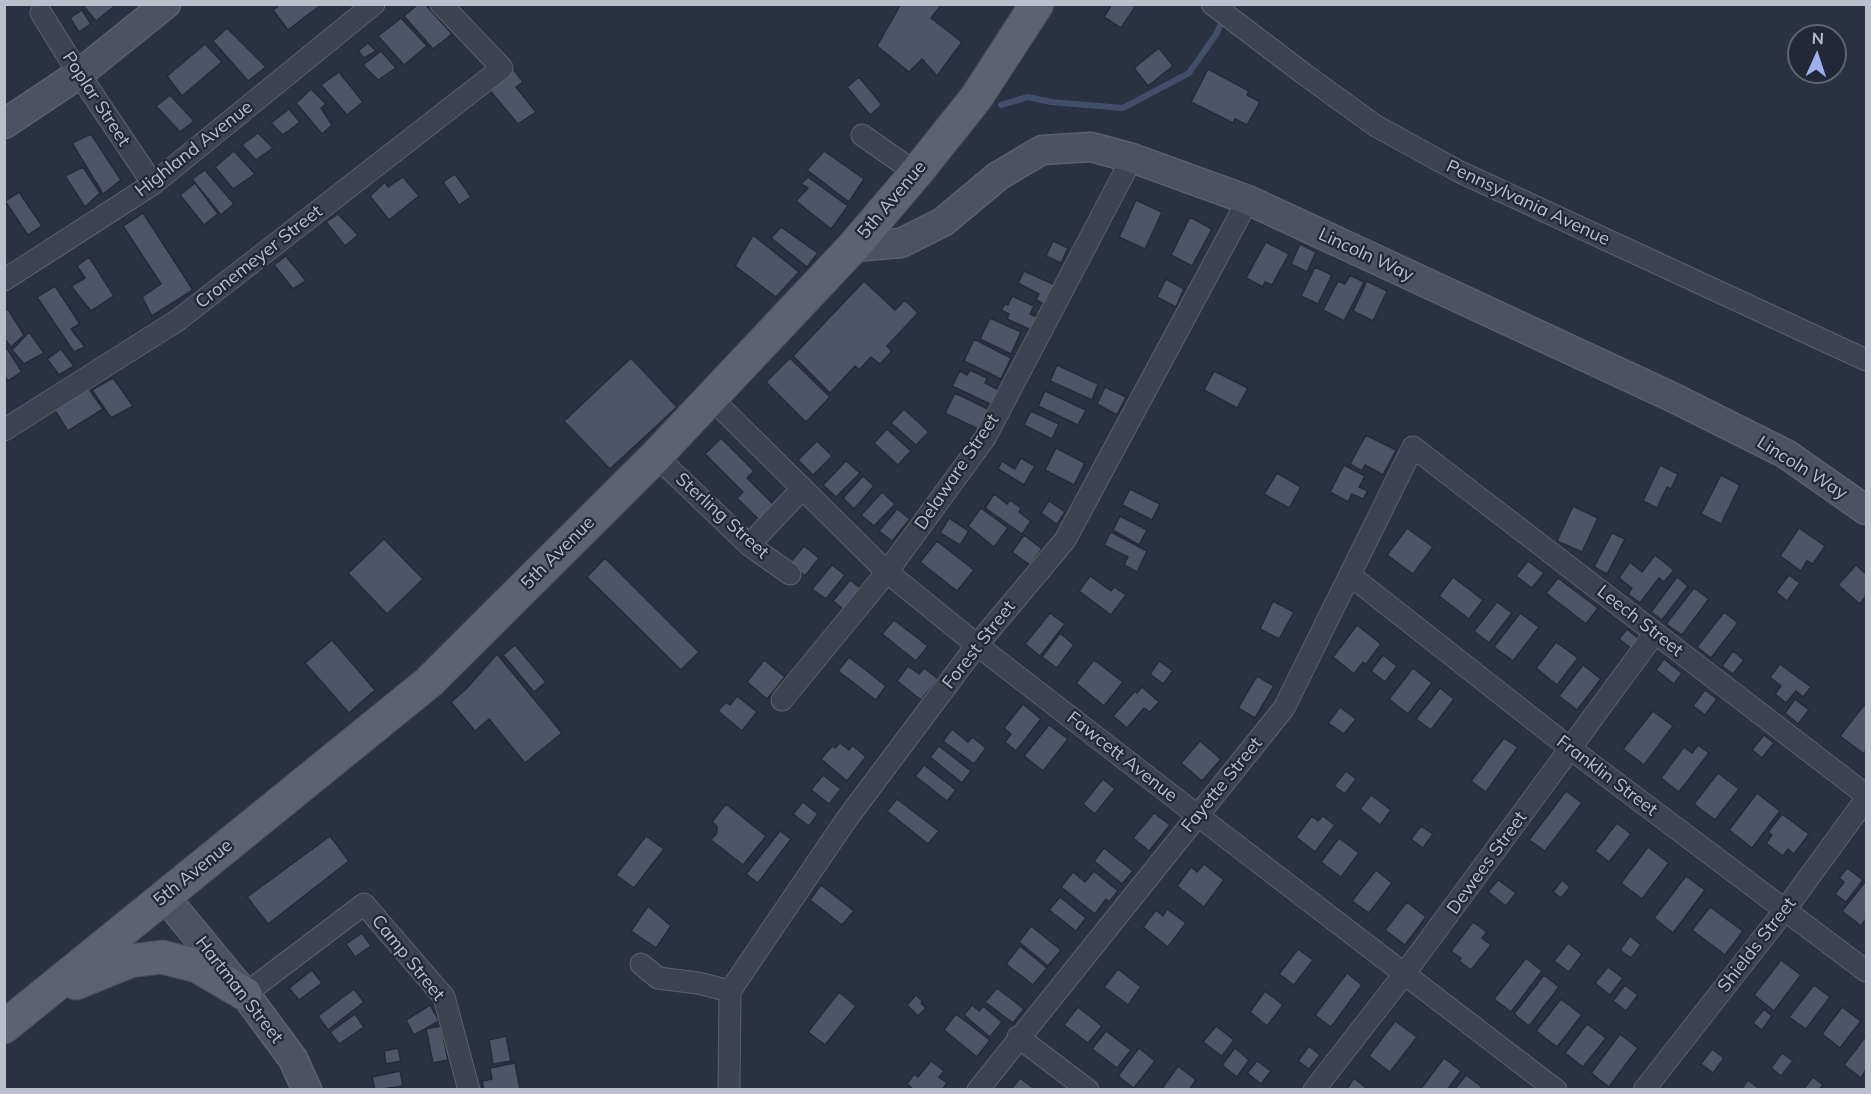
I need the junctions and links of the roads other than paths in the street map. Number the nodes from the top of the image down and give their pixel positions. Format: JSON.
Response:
{"nodes":[{"id":1,"x":166,"y":4,"type":"edge"},
{"id":2,"x":374,"y":4,"type":"edge"},
{"id":3,"x":441,"y":4,"type":"edge"},
{"id":4,"x":1037,"y":4,"type":"edge"},
{"id":5,"x":1213,"y":5,"type":"edge"},
{"id":6,"x":41,"y":13,"type":"dead end"},
{"id":7,"x":79,"y":74,"type":"junction"},
{"id":8,"x":4,"y":124,"type":"edge"},
{"id":9,"x":862,"y":135,"type":"dead end"},
{"id":10,"x":1132,"y":158,"type":"junction"},
{"id":11,"x":916,"y":173,"type":"junction"},
{"id":12,"x":153,"y":184,"type":"junction"},
{"id":13,"x":1248,"y":200,"type":"junction"},
{"id":14,"x":853,"y":247,"type":"junction"},
{"id":15,"x":4,"y":280,"type":"edge"},
{"id":16,"x":1866,"y":360,"type":"edge"},
{"id":17,"x":711,"y":398,"type":"junction"},
{"id":18,"x":4,"y":430,"type":"edge"},
{"id":19,"x":1413,"y":447,"type":"joint"},
{"id":20,"x":656,"y":456,"type":"junction"},
{"id":21,"x":802,"y":489,"type":"junction"},
{"id":22,"x":1866,"y":510,"type":"edge"},
{"id":23,"x":749,"y":545,"type":"junction"},
{"id":24,"x":887,"y":572,"type":"junction"},
{"id":25,"x":790,"y":574,"type":"dead end"},
{"id":26,"x":1351,"y":576,"type":"junction"},
{"id":27,"x":1655,"y":633,"type":"junction"},
{"id":28,"x":977,"y":645,"type":"junction"},
{"id":29,"x":782,"y":700,"type":"dead end"},
{"id":30,"x":1571,"y":749,"type":"junction"},
{"id":31,"x":1866,"y":797,"type":"edge"},
{"id":32,"x":1197,"y":815,"type":"junction"},
{"id":33,"x":164,"y":896,"type":"junction"},
{"id":34,"x":1785,"y":910,"type":"junction"},
{"id":35,"x":641,"y":964,"type":"dead end"},
{"id":36,"x":1866,"y":971,"type":"edge"},
{"id":37,"x":1406,"y":973,"type":"junction"},
{"id":38,"x":730,"y":991,"type":"junction"},
{"id":39,"x":245,"y":994,"type":"junction"},
{"id":40,"x":44,"y":996,"type":"junction"},
{"id":41,"x":4,"y":1027,"type":"edge"},
{"id":42,"x":1018,"y":1037,"type":"junction"},
{"id":43,"x":306,"y":1089,"type":"edge"},
{"id":44,"x":469,"y":1089,"type":"edge"},
{"id":45,"x":729,"y":1089,"type":"edge"},
{"id":46,"x":978,"y":1089,"type":"edge"},
{"id":47,"x":1088,"y":1089,"type":"edge"},
{"id":48,"x":1314,"y":1089,"type":"edge"},
{"id":49,"x":1556,"y":1089,"type":"edge"},
{"id":50,"x":1644,"y":1089,"type":"edge"}],
"edges":[{"from":1,"to":7,"type":"main road"},
{"from":2,"to":12,"type":"street","name":"Highland Avenue"},
{"from":3,"to":18,"type":"street","name":"Cronemeyer Street"},
{"from":4,"to":11,"type":"main road","name":"5th Avenue"},
{"from":5,"to":16,"type":"street","name":"Pennsylvania Avenue"},
{"from":6,"to":7,"type":"street","name":"Poplar Street"},
{"from":7,"to":8,"type":"main road"},
{"from":7,"to":12,"type":"street","name":"Poplar Street"},
{"from":9,"to":11,"type":"street"},
{"from":10,"to":13,"type":"main road","name":"Lincoln Way"},
{"from":10,"to":14,"type":"main road","name":"Lincoln Way"},
{"from":10,"to":24,"type":"street","name":"Delaware Street"},
{"from":11,"to":14,"type":"main road","name":"5th Avenue"},
{"from":12,"to":15,"type":"street","name":"Highland Avenue"},
{"from":13,"to":22,"type":"main road","name":"Lincoln Way"},
{"from":13,"to":28,"type":"street","name":"Forest Street"},
{"from":14,"to":17,"type":"main road","name":"5th Avenue"},
{"from":17,"to":20,"type":"main road","name":"5th Avenue"},
{"from":17,"to":21,"type":"street","name":"Fawcett Avenue"},
{"from":19,"to":26,"type":"street","name":"Fayette Street"},
{"from":19,"to":27,"type":"street","name":"Leech Street"},
{"from":20,"to":23,"type":"street","name":"Sterling Street"},
{"from":20,"to":33,"type":"main road","name":"5th Avenue"},
{"from":21,"to":23,"type":"street"},
{"from":21,"to":24,"type":"street","name":"Fawcett Avenue"},
{"from":23,"to":25,"type":"street","name":"Sterling Street"},
{"from":24,"to":28,"type":"street","name":"Fawcett Avenue"},
{"from":24,"to":29,"type":"street","name":"Delaware Street"},
{"from":26,"to":30,"type":"street","name":"Franklin Street"},
{"from":26,"to":32,"type":"street","name":"Fayette Street"},
{"from":27,"to":30,"type":"street","name":"Dewees Street"},
{"from":27,"to":31,"type":"street","name":"Leech Street"},
{"from":28,"to":32,"type":"street","name":"Fawcett Avenue"},
{"from":28,"to":38,"type":"street","name":"Forest Street"},
{"from":30,"to":34,"type":"street","name":"Franklin Street"},
{"from":30,"to":37,"type":"street","name":"Dewees Street"},
{"from":31,"to":34,"type":"street","name":"Shields Street"},
{"from":32,"to":37,"type":"street","name":"Fawcett Avenue"},
{"from":32,"to":42,"type":"street","name":"Fayette Street"},
{"from":33,"to":39,"type":"main road","name":"Hartman Street"},
{"from":33,"to":40,"type":"main road","name":"5th Avenue"},
{"from":34,"to":36,"type":"street","name":"Franklin Street"},
{"from":34,"to":50,"type":"street","name":"Shields Street"},
{"from":35,"to":38,"type":"street"},
{"from":37,"to":48,"type":"street","name":"Dewees Street"},
{"from":37,"to":49,"type":"street","name":"Fawcett Avenue"},
{"from":38,"to":45,"type":"street"},
{"from":39,"to":40,"type":"main road"},
{"from":39,"to":43,"type":"main road","name":"Hartman Street"},
{"from":39,"to":44,"type":"street","name":"Camp Street"},
{"from":40,"to":41,"type":"main road","name":"5th Avenue"},
{"from":42,"to":46,"type":"street","name":"Fayette Street"},
{"from":42,"to":47,"type":"street"}]}
